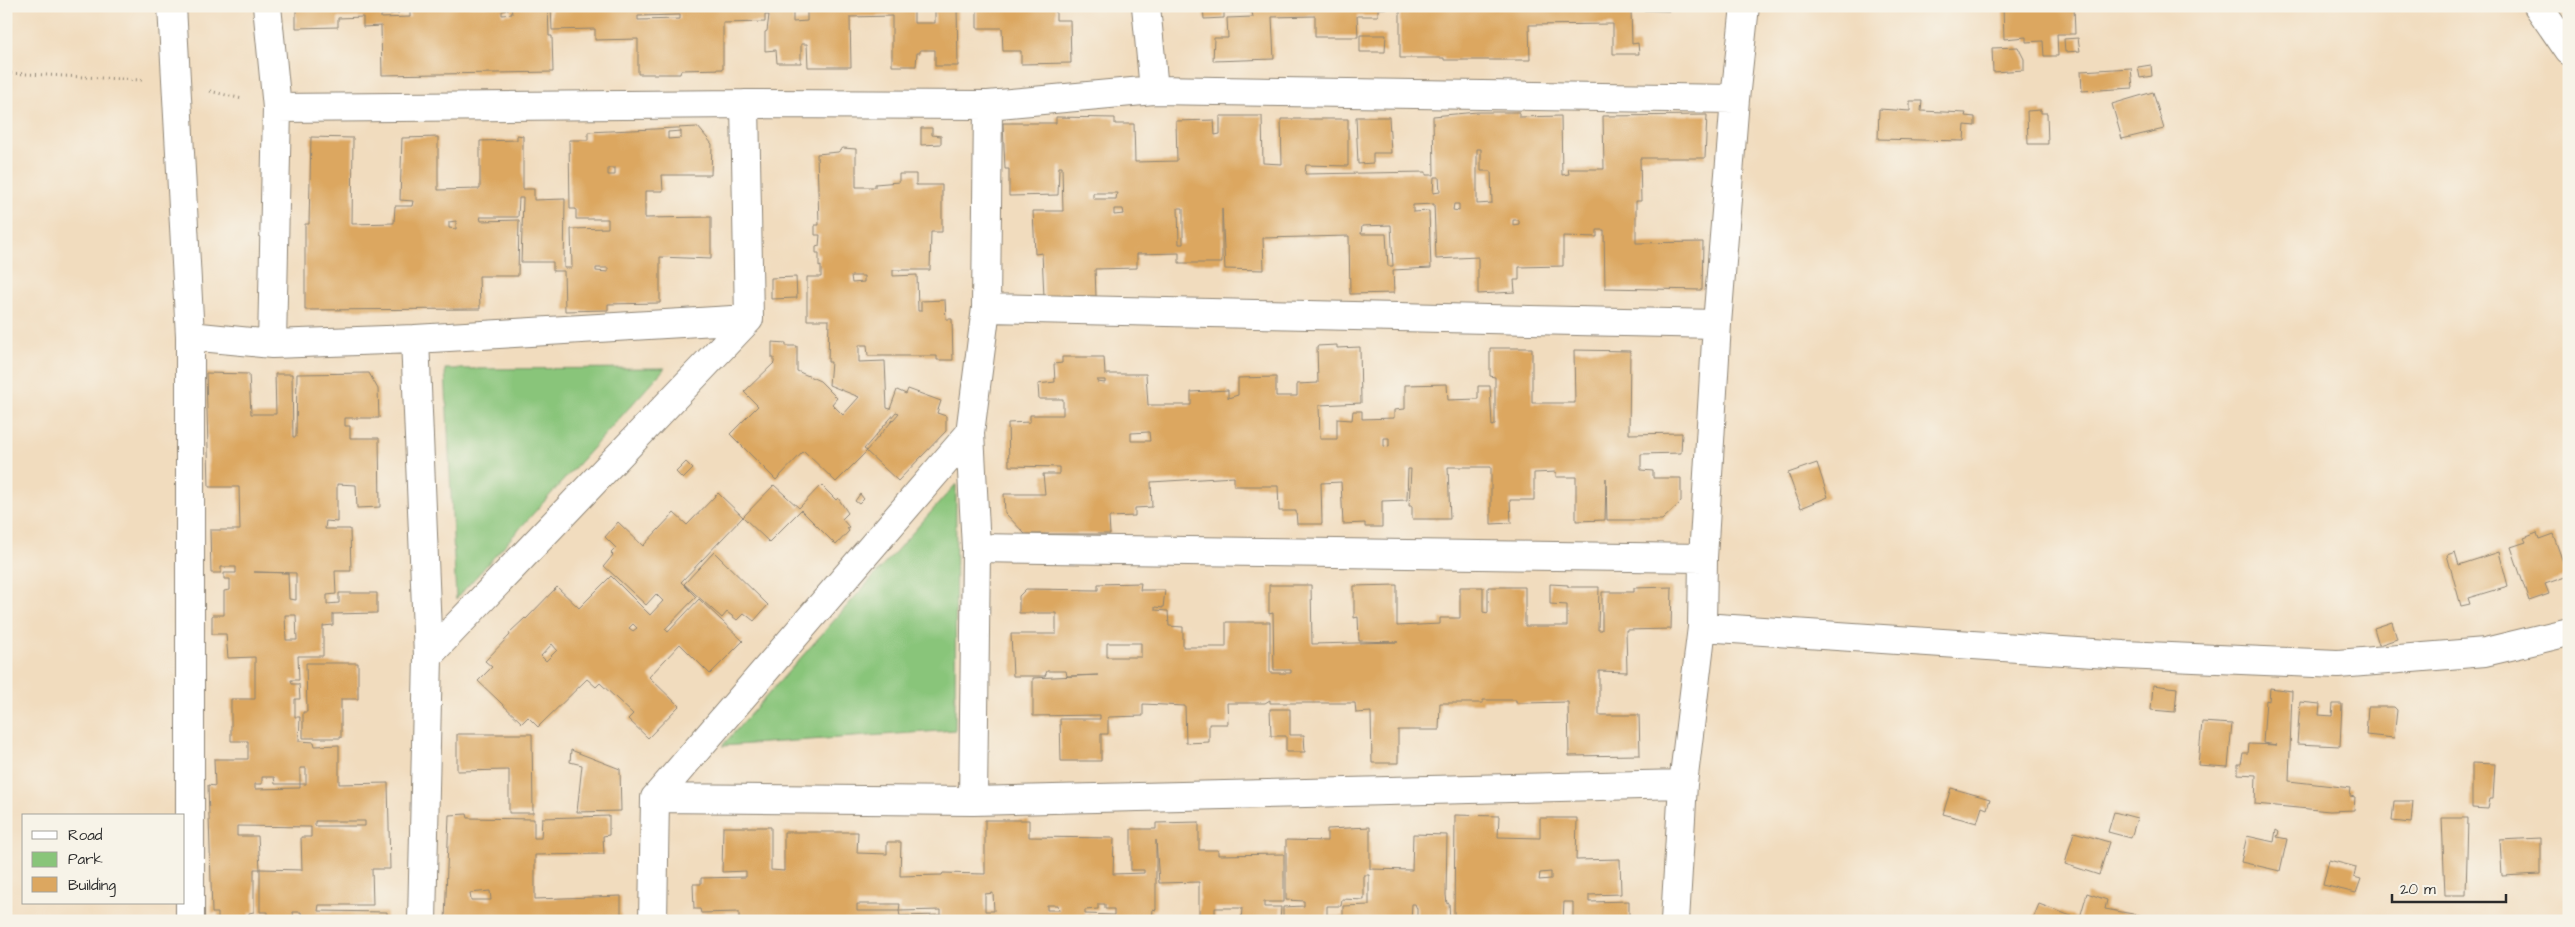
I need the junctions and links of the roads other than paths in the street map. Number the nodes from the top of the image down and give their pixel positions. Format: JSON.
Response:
{"nodes":[{"id":1,"x":172,"y":6,"type":"edge"},
{"id":2,"x":267,"y":6,"type":"edge"},
{"id":3,"x":1146,"y":6,"type":"edge"},
{"id":4,"x":1745,"y":6,"type":"edge"},
{"id":5,"x":2538,"y":6,"type":"edge"},
{"id":6,"x":2569,"y":51,"type":"edge"},
{"id":7,"x":1154,"y":90,"type":"junction"},
{"id":8,"x":1735,"y":99,"type":"junction"},
{"id":9,"x":746,"y":104,"type":"junction"},
{"id":10,"x":988,"y":105,"type":"junction"},
{"id":11,"x":277,"y":108,"type":"junction"},
{"id":12,"x":986,"y":308,"type":"junction"},
{"id":13,"x":749,"y":319,"type":"junction"},
{"id":14,"x":1718,"y":324,"type":"junction"},
{"id":15,"x":190,"y":336,"type":"junction"},
{"id":16,"x":415,"y":338,"type":"junction"},
{"id":17,"x":272,"y":344,"type":"junction"},
{"id":18,"x":970,"y":434,"type":"junction"},
{"id":19,"x":976,"y":548,"type":"junction"},
{"id":20,"x":1703,"y":558,"type":"junction"},
{"id":21,"x":1702,"y":628,"type":"junction"},
{"id":22,"x":2569,"y":632,"type":"edge"},
{"id":23,"x":428,"y":656,"type":"junction"},
{"id":24,"x":1683,"y":784,"type":"junction"},
{"id":25,"x":655,"y":798,"type":"junction"},
{"id":26,"x":973,"y":801,"type":"junction"},
{"id":27,"x":190,"y":921,"type":"edge"},
{"id":28,"x":422,"y":921,"type":"edge"},
{"id":29,"x":653,"y":921,"type":"edge"},
{"id":30,"x":1675,"y":921,"type":"edge"}],
"edges":[{"from":1,"to":15,"type":"street"},
{"from":2,"to":11,"type":"street"},
{"from":3,"to":7,"type":"street"},
{"from":4,"to":8,"type":"street"},
{"from":5,"to":6,"type":"street"},
{"from":7,"to":8,"type":"street"},
{"from":7,"to":10,"type":"street"},
{"from":8,"to":14,"type":"street"},
{"from":9,"to":10,"type":"street"},
{"from":9,"to":11,"type":"street"},
{"from":9,"to":13,"type":"street"},
{"from":10,"to":12,"type":"street"},
{"from":11,"to":17,"type":"street"},
{"from":12,"to":14,"type":"street"},
{"from":12,"to":18,"type":"street"},
{"from":13,"to":16,"type":"street"},
{"from":13,"to":23,"type":"street"},
{"from":14,"to":20,"type":"street"},
{"from":15,"to":17,"type":"street"},
{"from":15,"to":27,"type":"street"},
{"from":16,"to":17,"type":"street"},
{"from":16,"to":23,"type":"street"},
{"from":18,"to":19,"type":"street"},
{"from":18,"to":25,"type":"street"},
{"from":19,"to":20,"type":"street"},
{"from":19,"to":26,"type":"street"},
{"from":20,"to":21,"type":"street"},
{"from":21,"to":22,"type":"street"},
{"from":21,"to":24,"type":"street"},
{"from":23,"to":28,"type":"street"},
{"from":24,"to":26,"type":"street"},
{"from":24,"to":30,"type":"street"},
{"from":25,"to":26,"type":"street"},
{"from":25,"to":29,"type":"street"}]}
